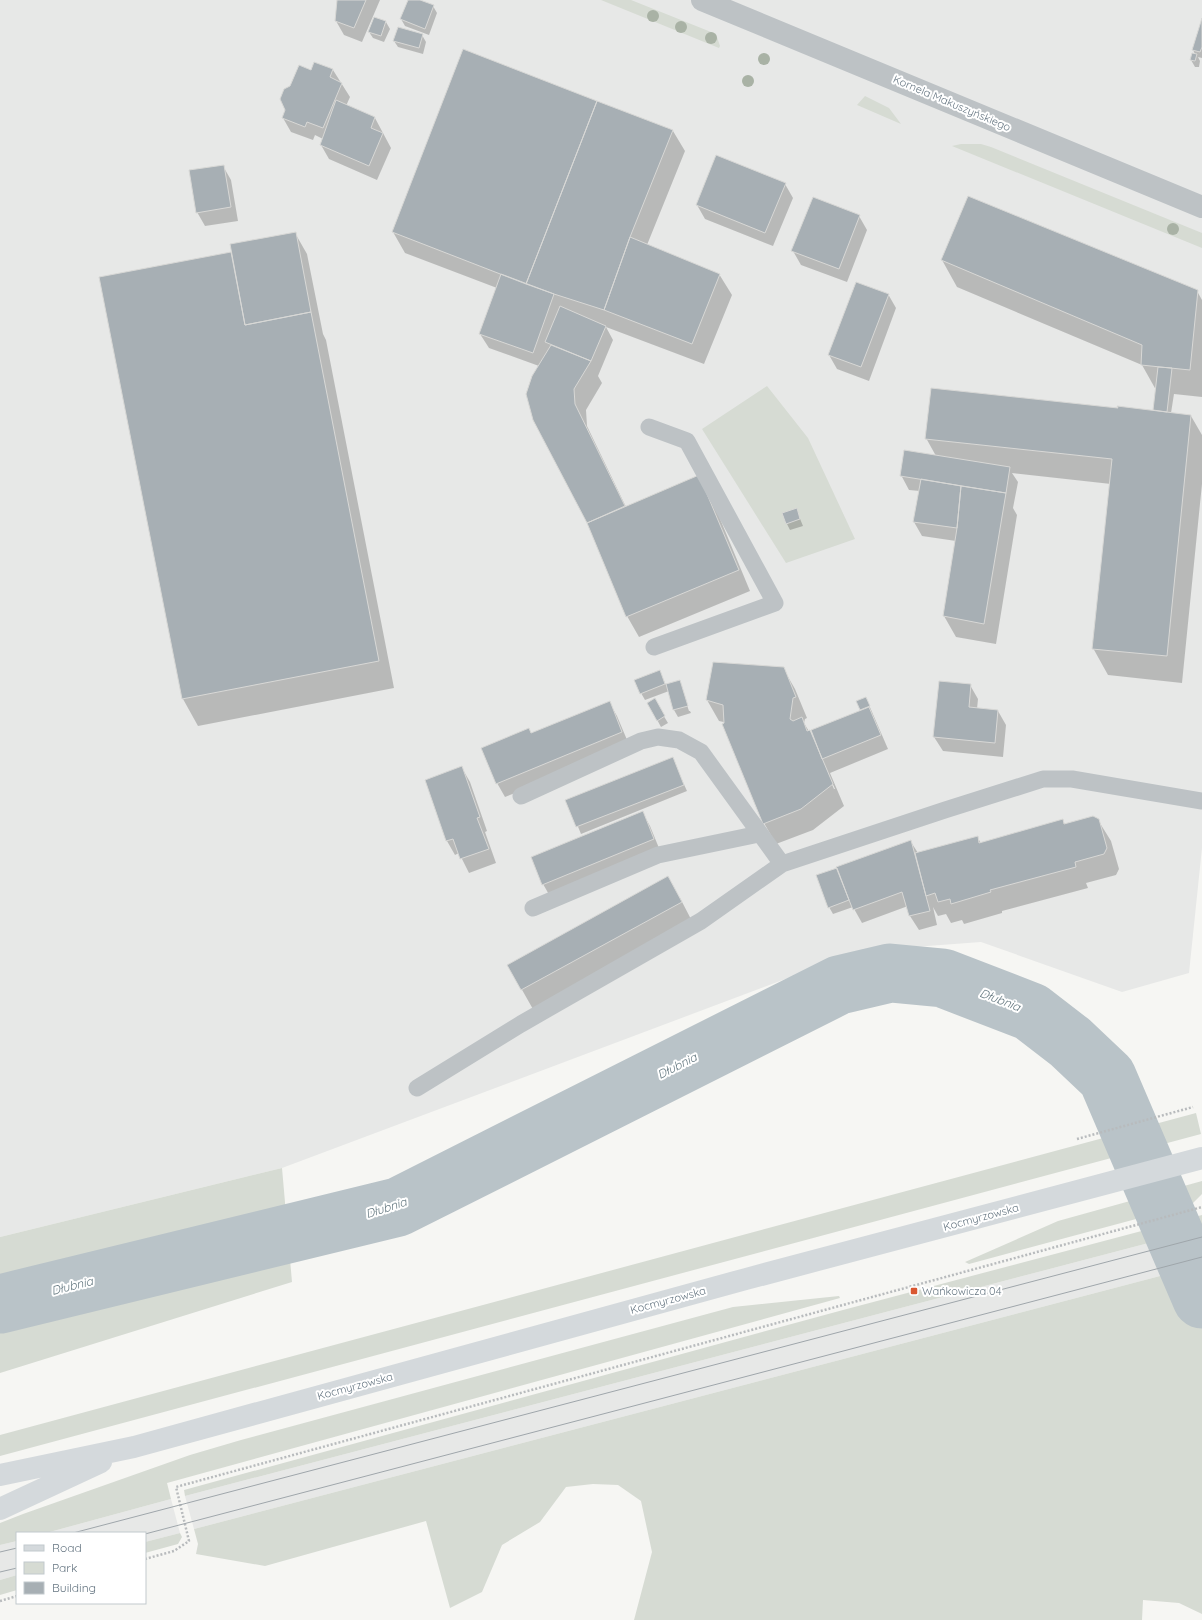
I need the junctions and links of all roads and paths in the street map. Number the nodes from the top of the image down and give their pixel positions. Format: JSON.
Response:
{"nodes":[{"id":1,"x":702,"y":0,"type":"edge"},
{"id":2,"x":1202,"y":207,"type":"edge"},
{"id":3,"x":649,"y":427,"type":"dead end"},
{"id":4,"x":654,"y":646,"type":"dead end"},
{"id":5,"x":521,"y":796,"type":"dead end"},
{"id":6,"x":1202,"y":801,"type":"edge"},
{"id":7,"x":759,"y":834,"type":"junction"},
{"id":8,"x":782,"y":864,"type":"junction"},
{"id":9,"x":533,"y":908,"type":"dead end"},
{"id":10,"x":417,"y":1088,"type":"dead end"},
{"id":11,"x":1193,"y":1107,"type":"dead end"},
{"id":12,"x":1078,"y":1139,"type":"dead end"},
{"id":13,"x":1202,"y":1158,"type":"edge"},
{"id":14,"x":1202,"y":1207,"type":"edge"},
{"id":15,"x":134,"y":1447,"type":"junction"},
{"id":16,"x":0,"y":1475,"type":"edge"},
{"id":17,"x":0,"y":1508,"type":"edge"},
{"id":18,"x":146,"y":1559,"type":"edge"},
{"id":19,"x":16,"y":1596,"type":"edge"},
{"id":20,"x":0,"y":1601,"type":"edge"}],
"edges":[{"from":1,"to":2,"type":"street","name":"Kornela Makuszyńskiego"},
{"from":3,"to":4,"type":"lane"},
{"from":5,"to":7,"type":"lane"},
{"from":6,"to":8,"type":"lane"},
{"from":7,"to":8,"type":"lane"},
{"from":7,"to":9,"type":"lane"},
{"from":8,"to":10,"type":"lane"},
{"from":11,"to":12,"type":"path"},
{"from":13,"to":15,"type":"main road","name":"Kocmyrzowska"},
{"from":14,"to":18,"type":"path"},
{"from":15,"to":16,"type":"main road","name":"Kocmyrzowska"},
{"from":15,"to":17,"type":"main road","name":"Kocmyrzowska"},
{"from":19,"to":20,"type":"path"}]}
